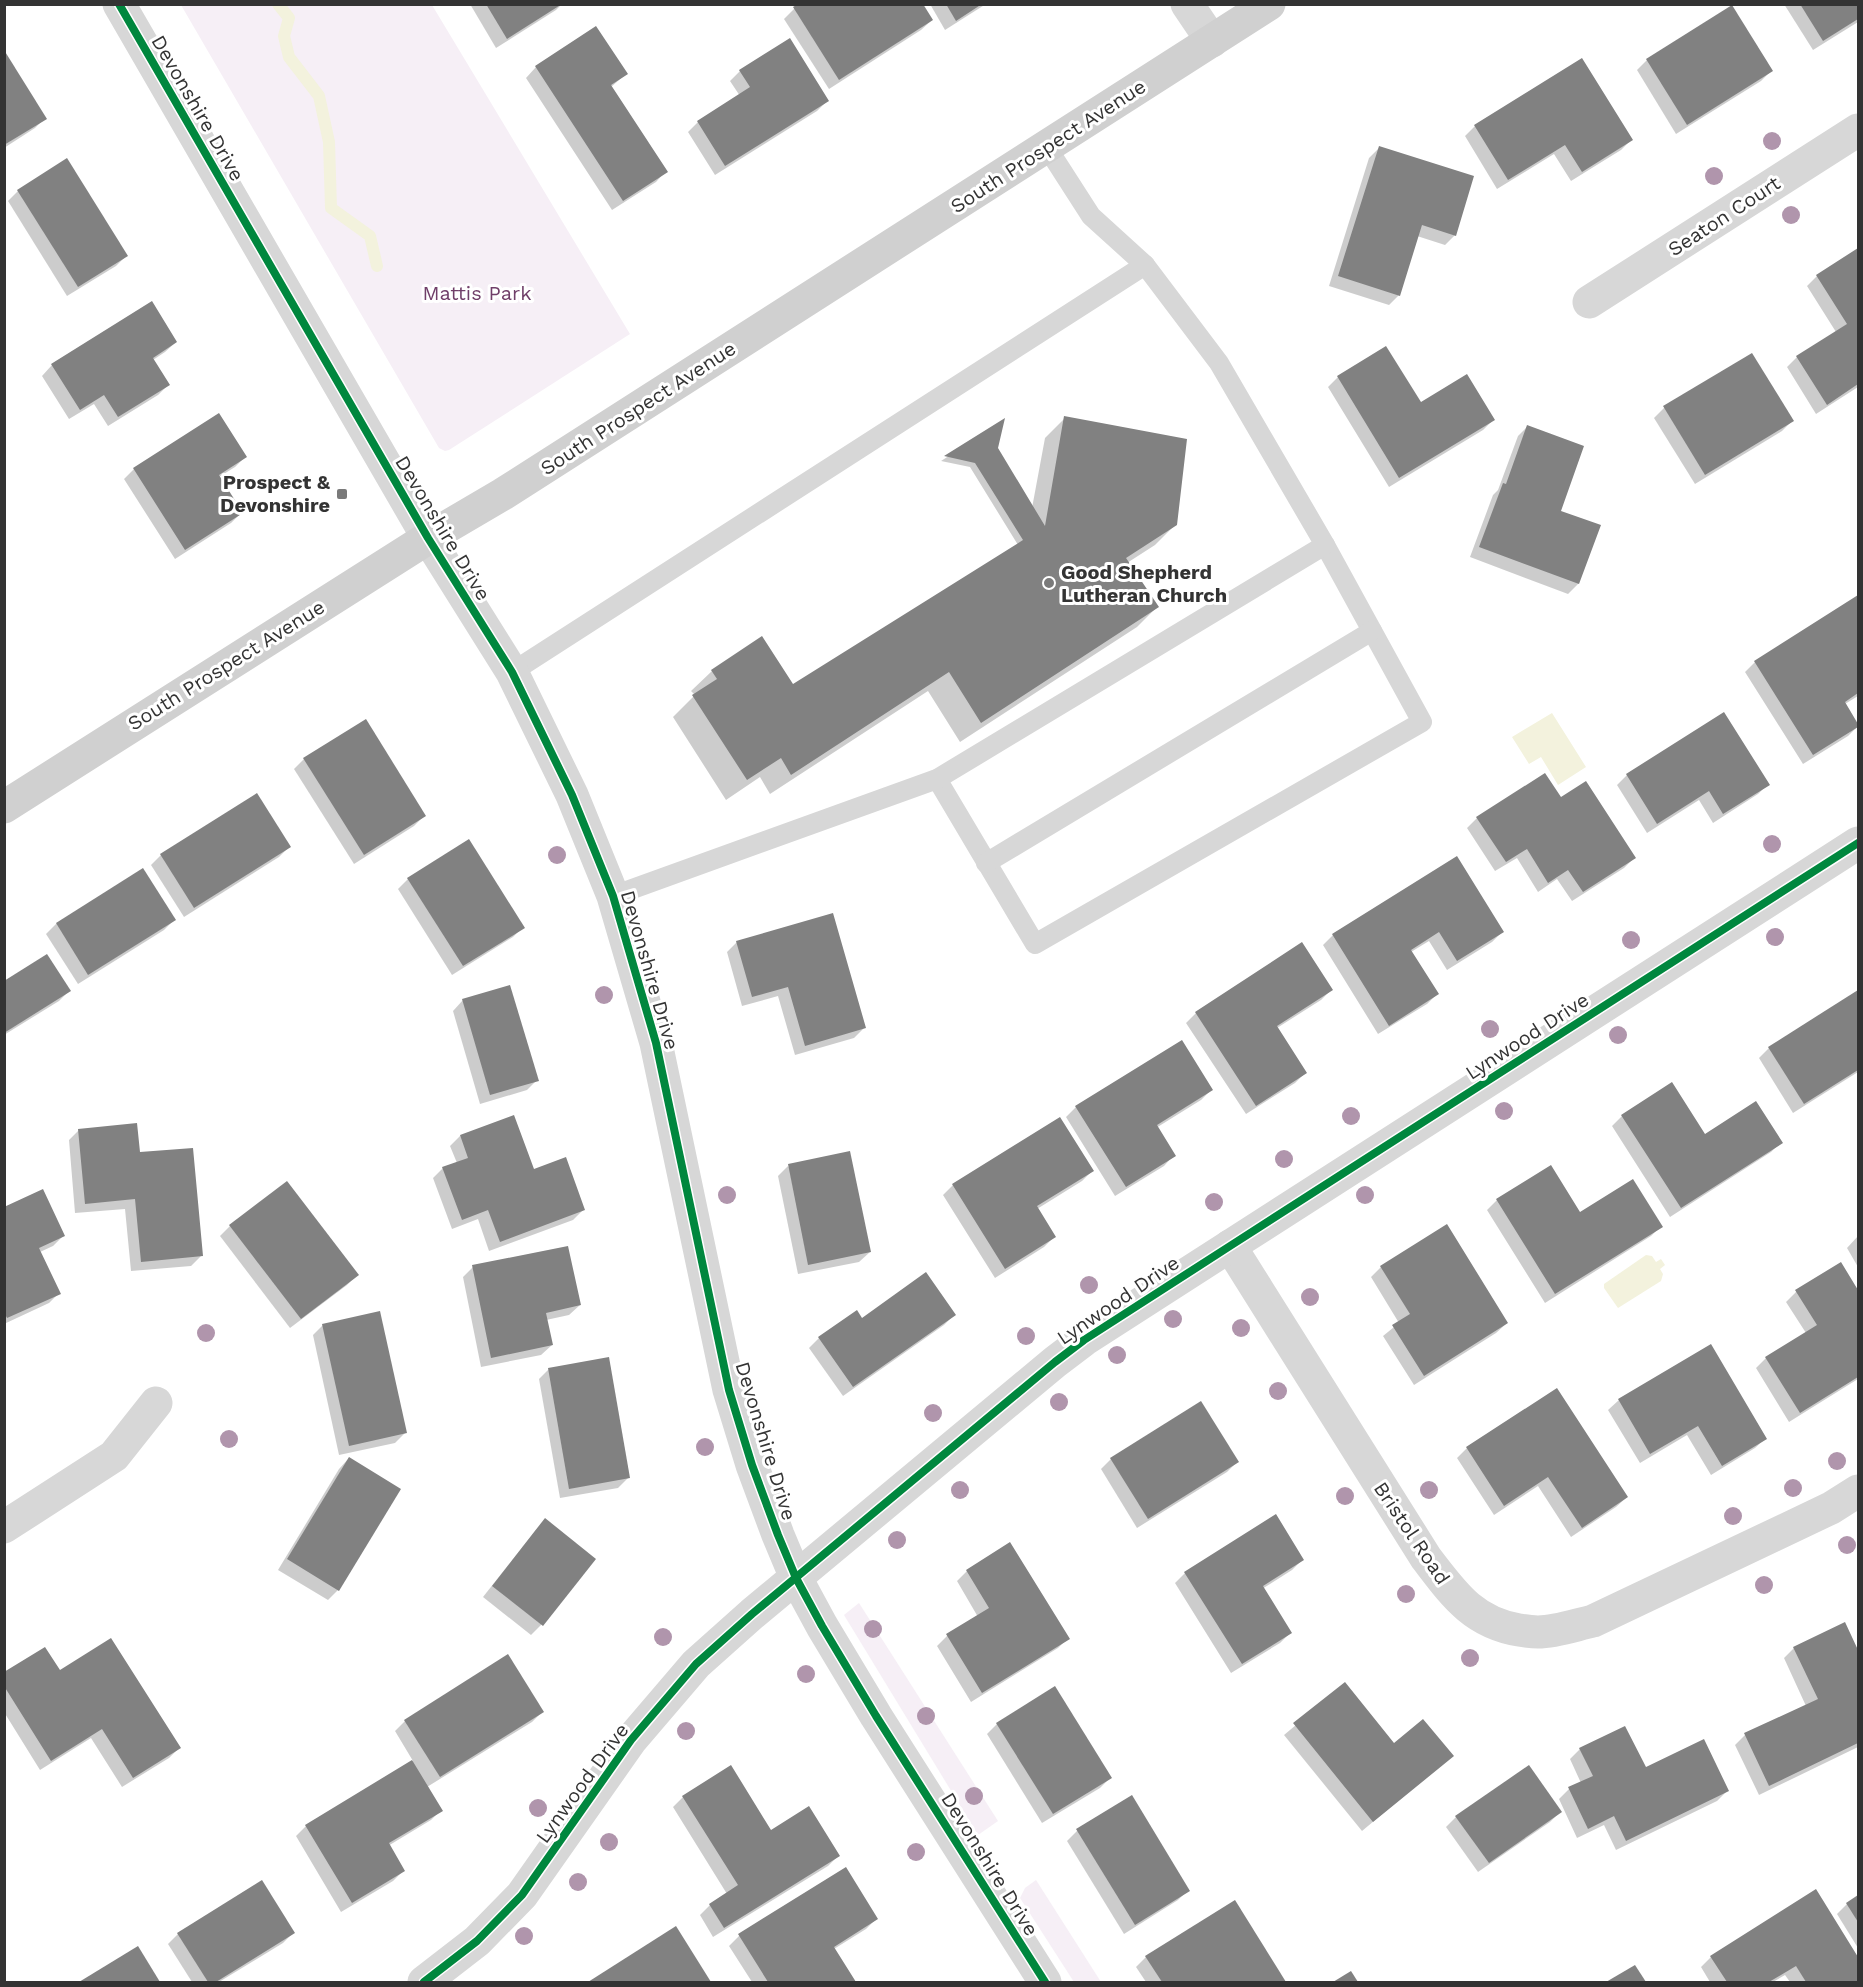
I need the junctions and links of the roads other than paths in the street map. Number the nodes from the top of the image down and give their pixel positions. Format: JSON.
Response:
{"nodes":[{"id":1,"x":119,"y":4,"type":"edge"},
{"id":2,"x":1187,"y":4,"type":"edge"},
{"id":3,"x":1269,"y":4,"type":"edge"},
{"id":4,"x":1212,"y":41,"type":"junction"},
{"id":5,"x":1858,"y":130,"type":"edge"},
{"id":6,"x":1046,"y":146,"type":"junction"},
{"id":7,"x":1145,"y":265,"type":"junction"},
{"id":8,"x":1589,"y":302,"type":"dead end"},
{"id":9,"x":428,"y":538,"type":"junction"},
{"id":10,"x":1325,"y":546,"type":"junction"},
{"id":11,"x":1372,"y":632,"type":"junction"},
{"id":12,"x":512,"y":672,"type":"junction"},
{"id":13,"x":937,"y":779,"type":"junction"},
{"id":14,"x":4,"y":807,"type":"edge"},
{"id":15,"x":1858,"y":843,"type":"edge"},
{"id":16,"x":987,"y":863,"type":"junction"},
{"id":17,"x":613,"y":896,"type":"junction"},
{"id":18,"x":1230,"y":1246,"type":"junction"},
{"id":19,"x":156,"y":1403,"type":"dead end"},
{"id":20,"x":1858,"y":1491,"type":"edge"},
{"id":21,"x":4,"y":1527,"type":"edge"},
{"id":22,"x":796,"y":1578,"type":"junction"},
{"id":23,"x":424,"y":1983,"type":"edge"},
{"id":24,"x":1045,"y":1983,"type":"edge"}],
"edges":[{"from":1,"to":9,"type":"street","name":"Devonshire Drive"},
{"from":2,"to":4,"type":"street"},
{"from":3,"to":4,"type":"main road","name":"South Prospect Avenue"},
{"from":4,"to":6,"type":"main road","name":"South Prospect Avenue"},
{"from":5,"to":8,"type":"street","name":"Seaton Court"},
{"from":6,"to":7,"type":"lane"},
{"from":6,"to":9,"type":"main road","name":"South Prospect Avenue"},
{"from":7,"to":10,"type":"lane"},
{"from":7,"to":12,"type":"lane"},
{"from":9,"to":12,"type":"street","name":"Devonshire Drive"},
{"from":9,"to":14,"type":"main road","name":"South Prospect Avenue"},
{"from":10,"to":11,"type":"lane"},
{"from":10,"to":13,"type":"lane"},
{"from":11,"to":16,"type":"lane"},
{"from":11,"to":16,"type":"lane"},
{"from":12,"to":17,"type":"street","name":"Devonshire Drive"},
{"from":13,"to":16,"type":"lane"},
{"from":13,"to":17,"type":"lane"},
{"from":15,"to":18,"type":"street","name":"Lynwood Drive"},
{"from":17,"to":22,"type":"street","name":"Devonshire Drive"},
{"from":18,"to":20,"type":"street","name":"Bristol Road"},
{"from":18,"to":22,"type":"street","name":"Lynwood Drive"},
{"from":19,"to":21,"type":"street"},
{"from":22,"to":23,"type":"street","name":"Lynwood Drive"},
{"from":22,"to":24,"type":"street","name":"Devonshire Drive"}]}
